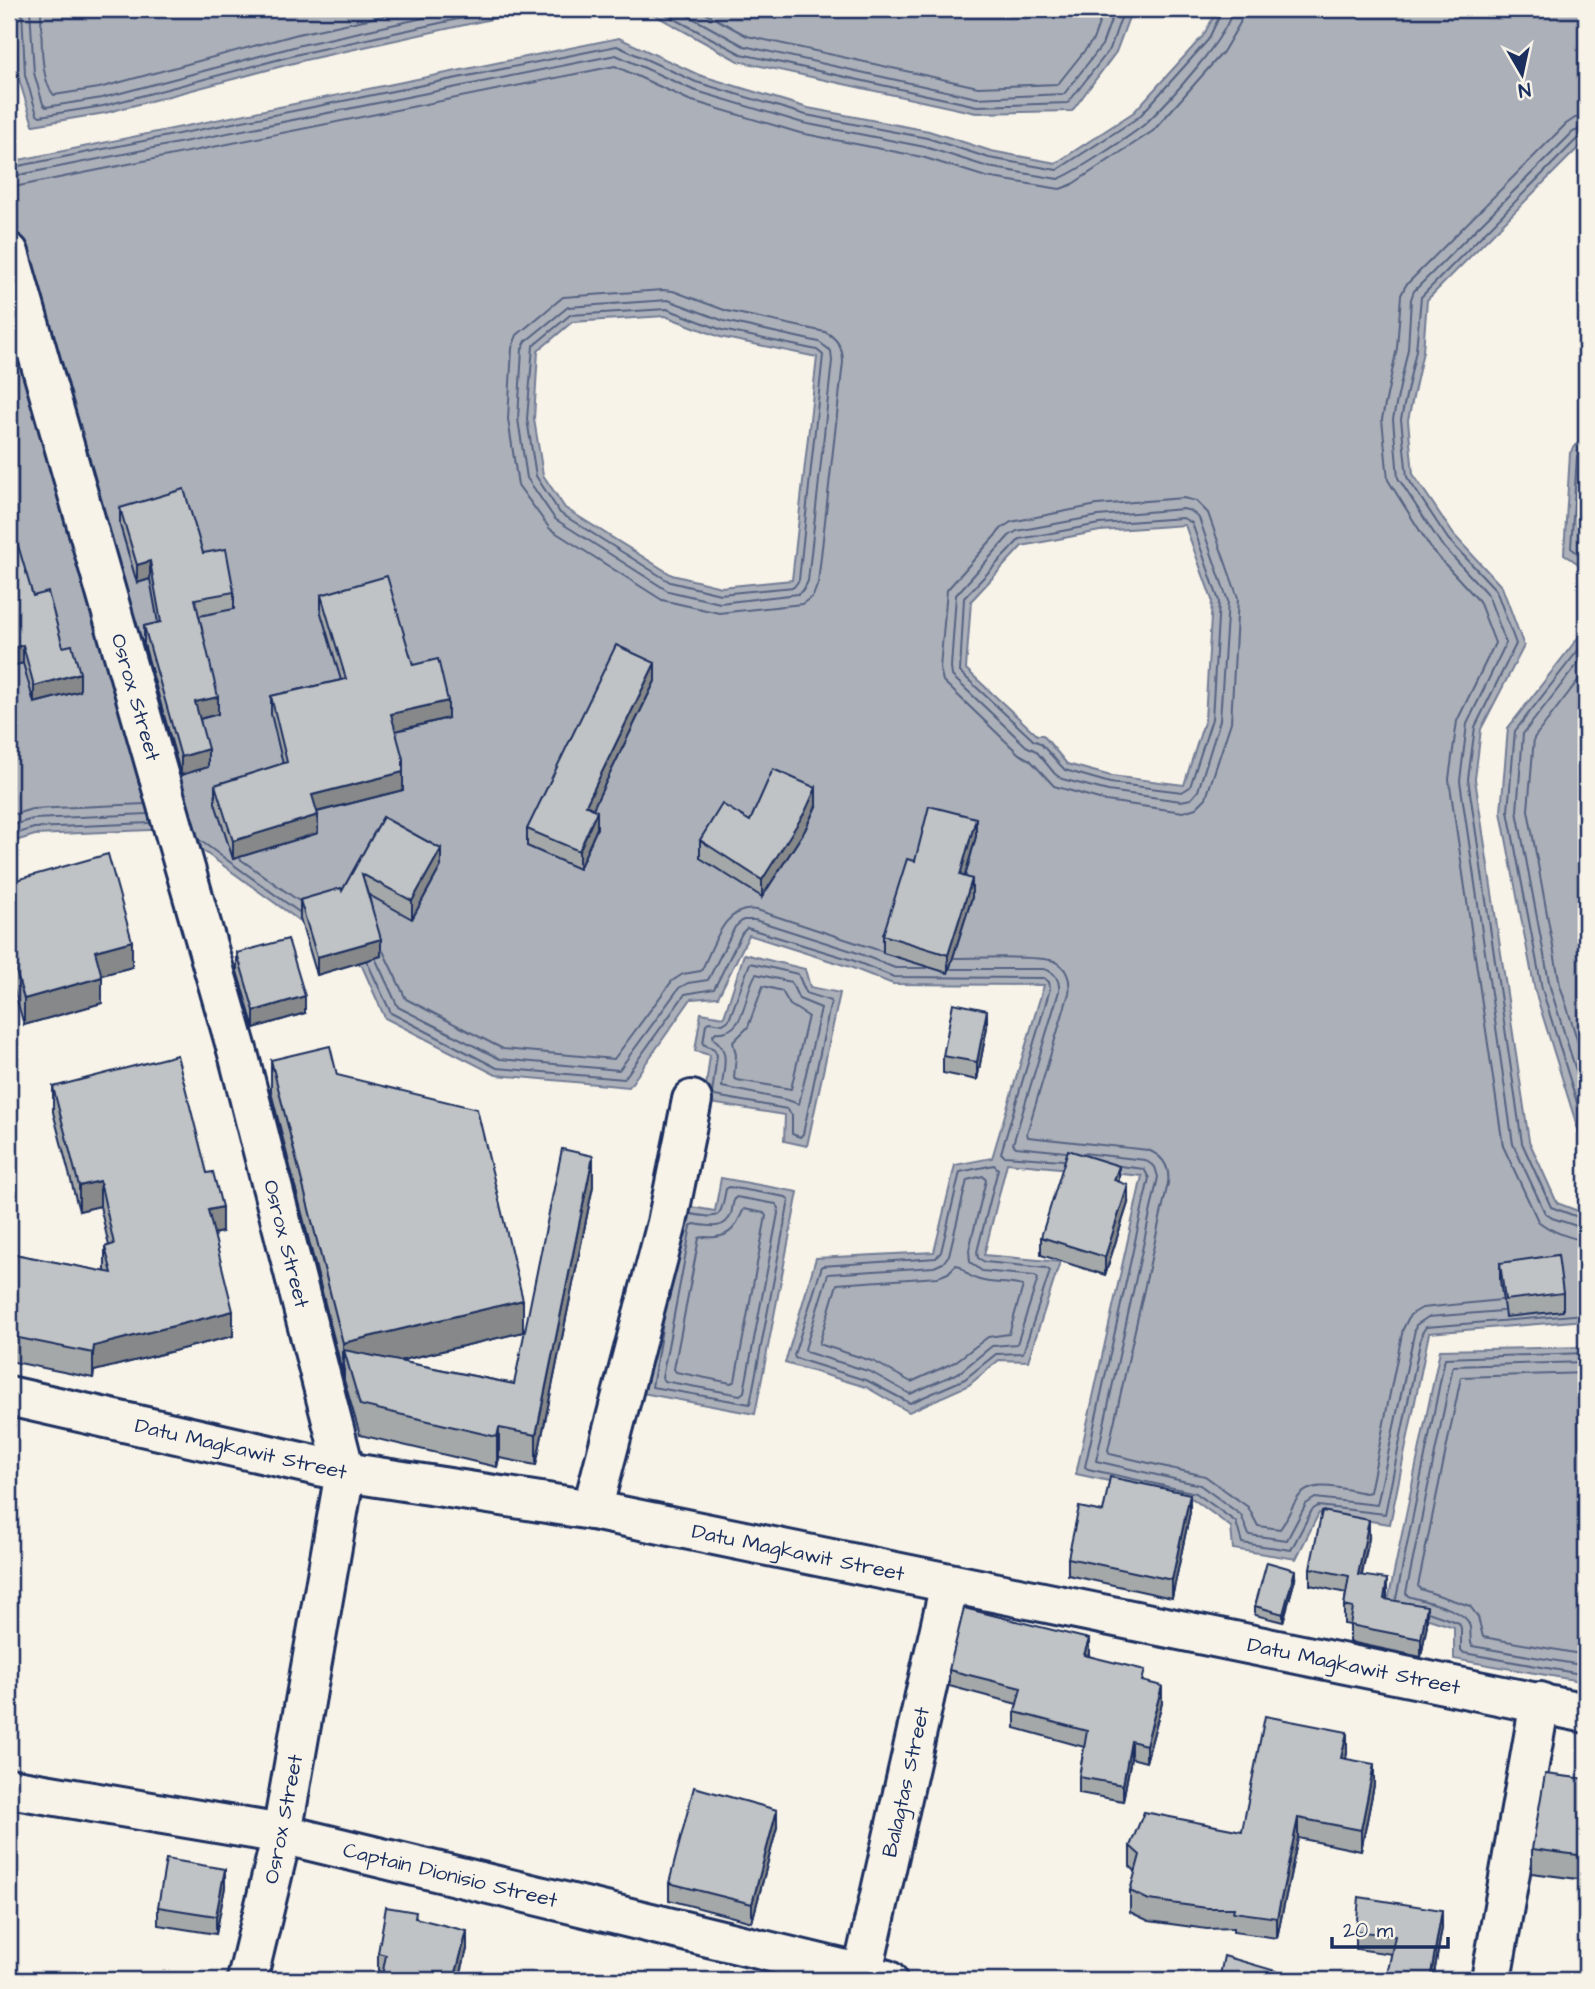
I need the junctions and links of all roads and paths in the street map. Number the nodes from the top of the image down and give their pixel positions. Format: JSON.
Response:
{"nodes":[{"id":1,"x":10,"y":258,"type":"edge"},
{"id":2,"x":692,"y":1100,"type":"dead end"},
{"id":3,"x":9,"y":1396,"type":"edge"},
{"id":4,"x":345,"y":1472,"type":"junction"},
{"id":5,"x":592,"y":1510,"type":"junction"},
{"id":6,"x":950,"y":1584,"type":"junction"},
{"id":7,"x":1540,"y":1702,"type":"junction"},
{"id":8,"x":1586,"y":1713,"type":"edge"},
{"id":9,"x":9,"y":1788,"type":"edge"},
{"id":10,"x":282,"y":1834,"type":"junction"},
{"id":11,"x":870,"y":1978,"type":"edge"},
{"id":12,"x":247,"y":1980,"type":"edge"},
{"id":13,"x":1491,"y":1980,"type":"edge"}],
"edges":[{"from":1,"to":4,"type":"street","name":"Osrox Street"},
{"from":2,"to":5,"type":"street"},
{"from":3,"to":4,"type":"street","name":"Datu Magkawit Street"},
{"from":4,"to":5,"type":"street","name":"Datu Magkawit Street"},
{"from":4,"to":10,"type":"street","name":"Osrox Street"},
{"from":5,"to":6,"type":"street","name":"Datu Magkawit Street"},
{"from":6,"to":7,"type":"street","name":"Datu Magkawit Street"},
{"from":6,"to":11,"type":"street","name":"Balagtas Street"},
{"from":7,"to":8,"type":"street","name":"Datu Magkawit Street"},
{"from":7,"to":13,"type":"street"},
{"from":9,"to":10,"type":"street","name":"Captain Dionisio Street"},
{"from":10,"to":11,"type":"street","name":"Captain Dionisio Street"},
{"from":10,"to":12,"type":"street","name":"Osrox Street"}]}
